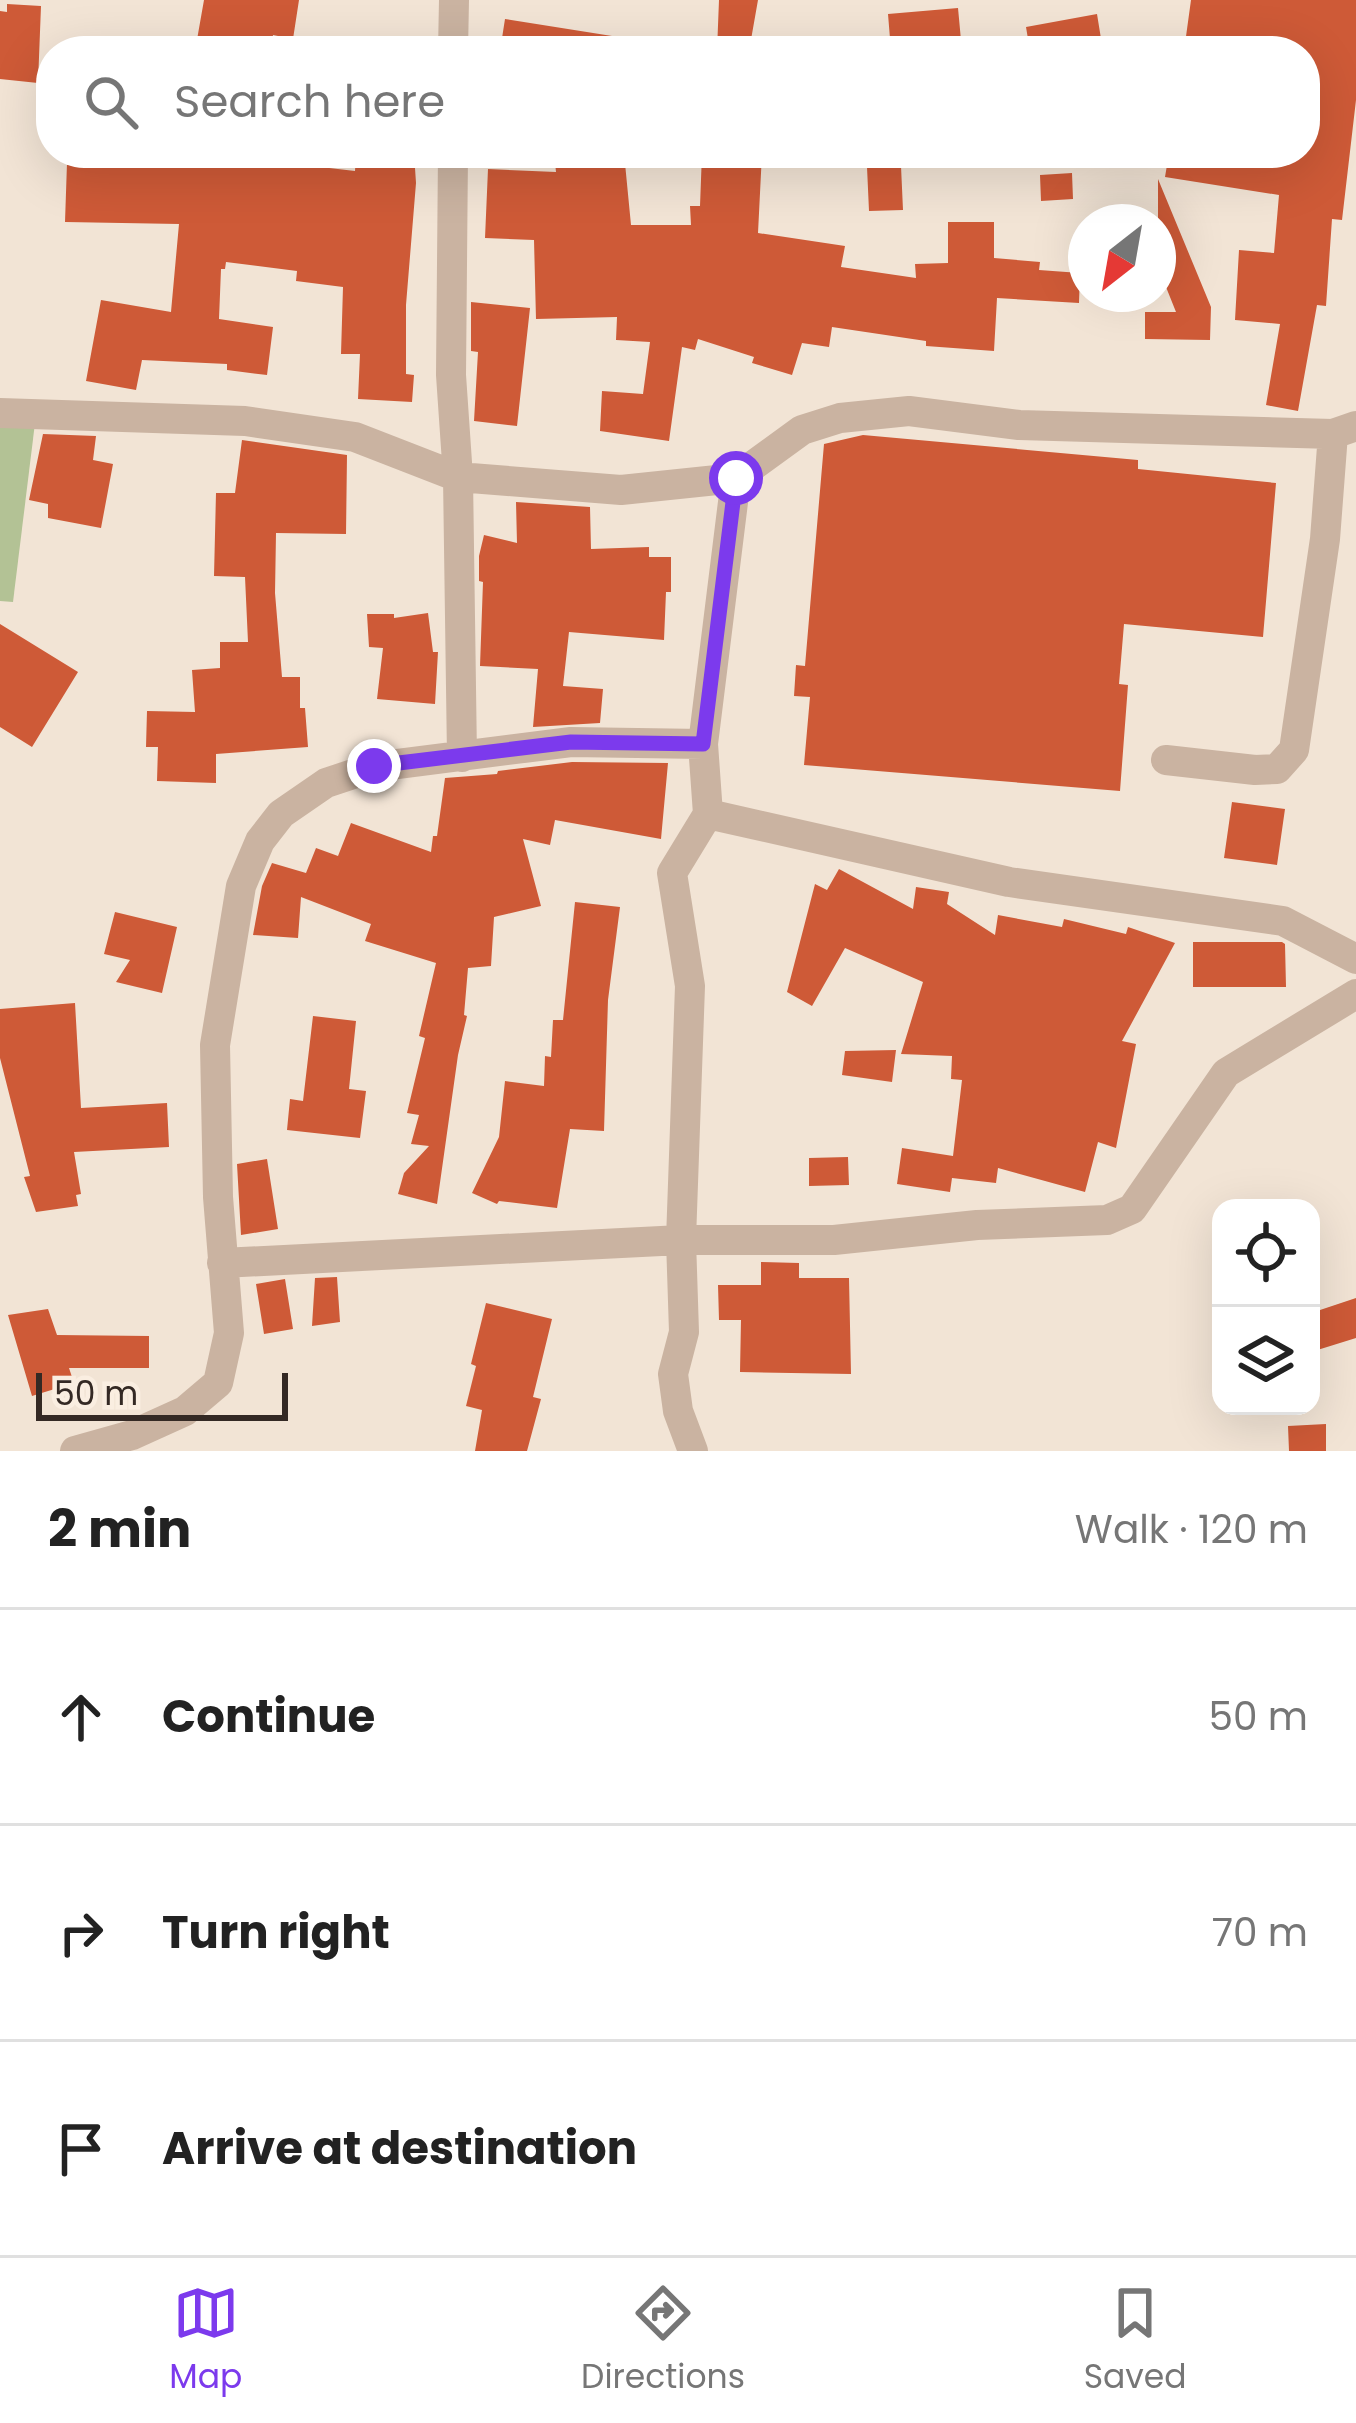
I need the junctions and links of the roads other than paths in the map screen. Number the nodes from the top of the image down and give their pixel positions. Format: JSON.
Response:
{"nodes":[{"id":1,"x":454,"y":0,"type":"edge"},
{"id":2,"x":453,"y":36,"type":"edge"},
{"id":3,"x":453,"y":168,"type":"edge"},
{"id":4,"x":0,"y":413,"type":"edge"},
{"id":5,"x":1345,"y":430,"type":"edge"},
{"id":6,"x":458,"y":477,"type":"junction"},
{"id":7,"x":736,"y":478,"type":"junction"},
{"id":8,"x":703,"y":744,"type":"junction"},
{"id":9,"x":462,"y":757,"type":"junction"},
{"id":10,"x":1166,"y":760,"type":"dead end"},
{"id":11,"x":709,"y":814,"type":"junction"},
{"id":12,"x":1356,"y":959,"type":"edge"},
{"id":13,"x":1356,"y":994,"type":"edge"},
{"id":14,"x":681,"y":1240,"type":"junction"},
{"id":15,"x":222,"y":1262,"type":"junction"},
{"id":16,"x":75,"y":1451,"type":"edge"},
{"id":17,"x":693,"y":1451,"type":"edge"}],
"edges":[{"from":1,"to":2,"type":"street"},
{"from":3,"to":6,"type":"street"},
{"from":4,"to":6,"type":"street"},
{"from":5,"to":7,"type":"street"},
{"from":5,"to":10,"type":"street"},
{"from":6,"to":7,"type":"street"},
{"from":6,"to":9,"type":"street"},
{"from":7,"to":8,"type":"street"},
{"from":8,"to":9,"type":"street"},
{"from":8,"to":11,"type":"street"},
{"from":9,"to":15,"type":"street"},
{"from":11,"to":12,"type":"street"},
{"from":11,"to":14,"type":"street"},
{"from":13,"to":14,"type":"street"},
{"from":14,"to":15,"type":"street"},
{"from":14,"to":17,"type":"street"},
{"from":15,"to":16,"type":"street"}]}
